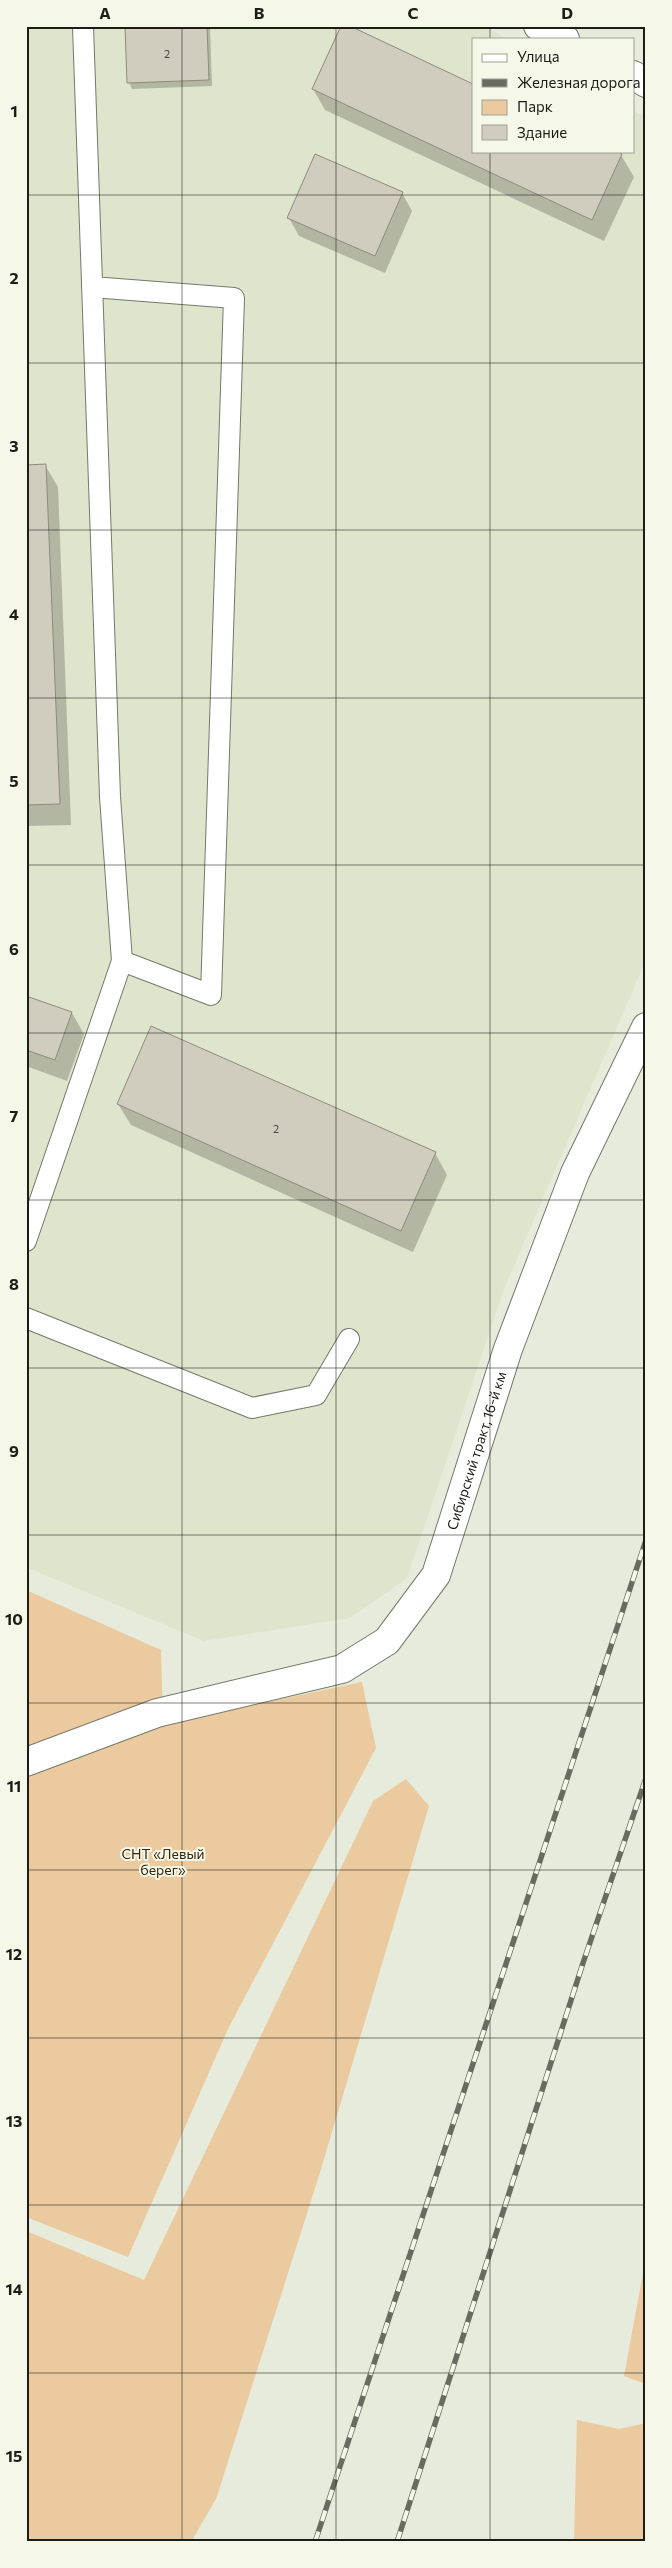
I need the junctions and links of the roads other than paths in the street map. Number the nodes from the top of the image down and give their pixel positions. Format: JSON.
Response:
{"nodes":[{"id":1,"x":83,"y":26,"type":"edge"},
{"id":2,"x":538,"y":26,"type":"edge"},
{"id":3,"x":564,"y":38,"type":"edge"},
{"id":4,"x":634,"y":76,"type":"edge"},
{"id":5,"x":646,"y":84,"type":"edge"},
{"id":6,"x":92,"y":287,"type":"junction"},
{"id":7,"x":122,"y":961,"type":"junction"},
{"id":8,"x":646,"y":1027,"type":"edge"},
{"id":9,"x":26,"y":1241,"type":"edge"},
{"id":10,"x":26,"y":1318,"type":"edge"},
{"id":11,"x":349,"y":1339,"type":"dead end"},
{"id":12,"x":26,"y":1762,"type":"edge"}],
"edges":[{"from":1,"to":6,"type":"lane"},
{"from":2,"to":3,"type":"street"},
{"from":4,"to":5,"type":"street"},
{"from":6,"to":7,"type":"lane"},
{"from":6,"to":7,"type":"lane"},
{"from":7,"to":9,"type":"lane"},
{"from":8,"to":12,"type":"street","name":"Сибирский тракт, 16-й км"},
{"from":10,"to":11,"type":"lane"}]}
